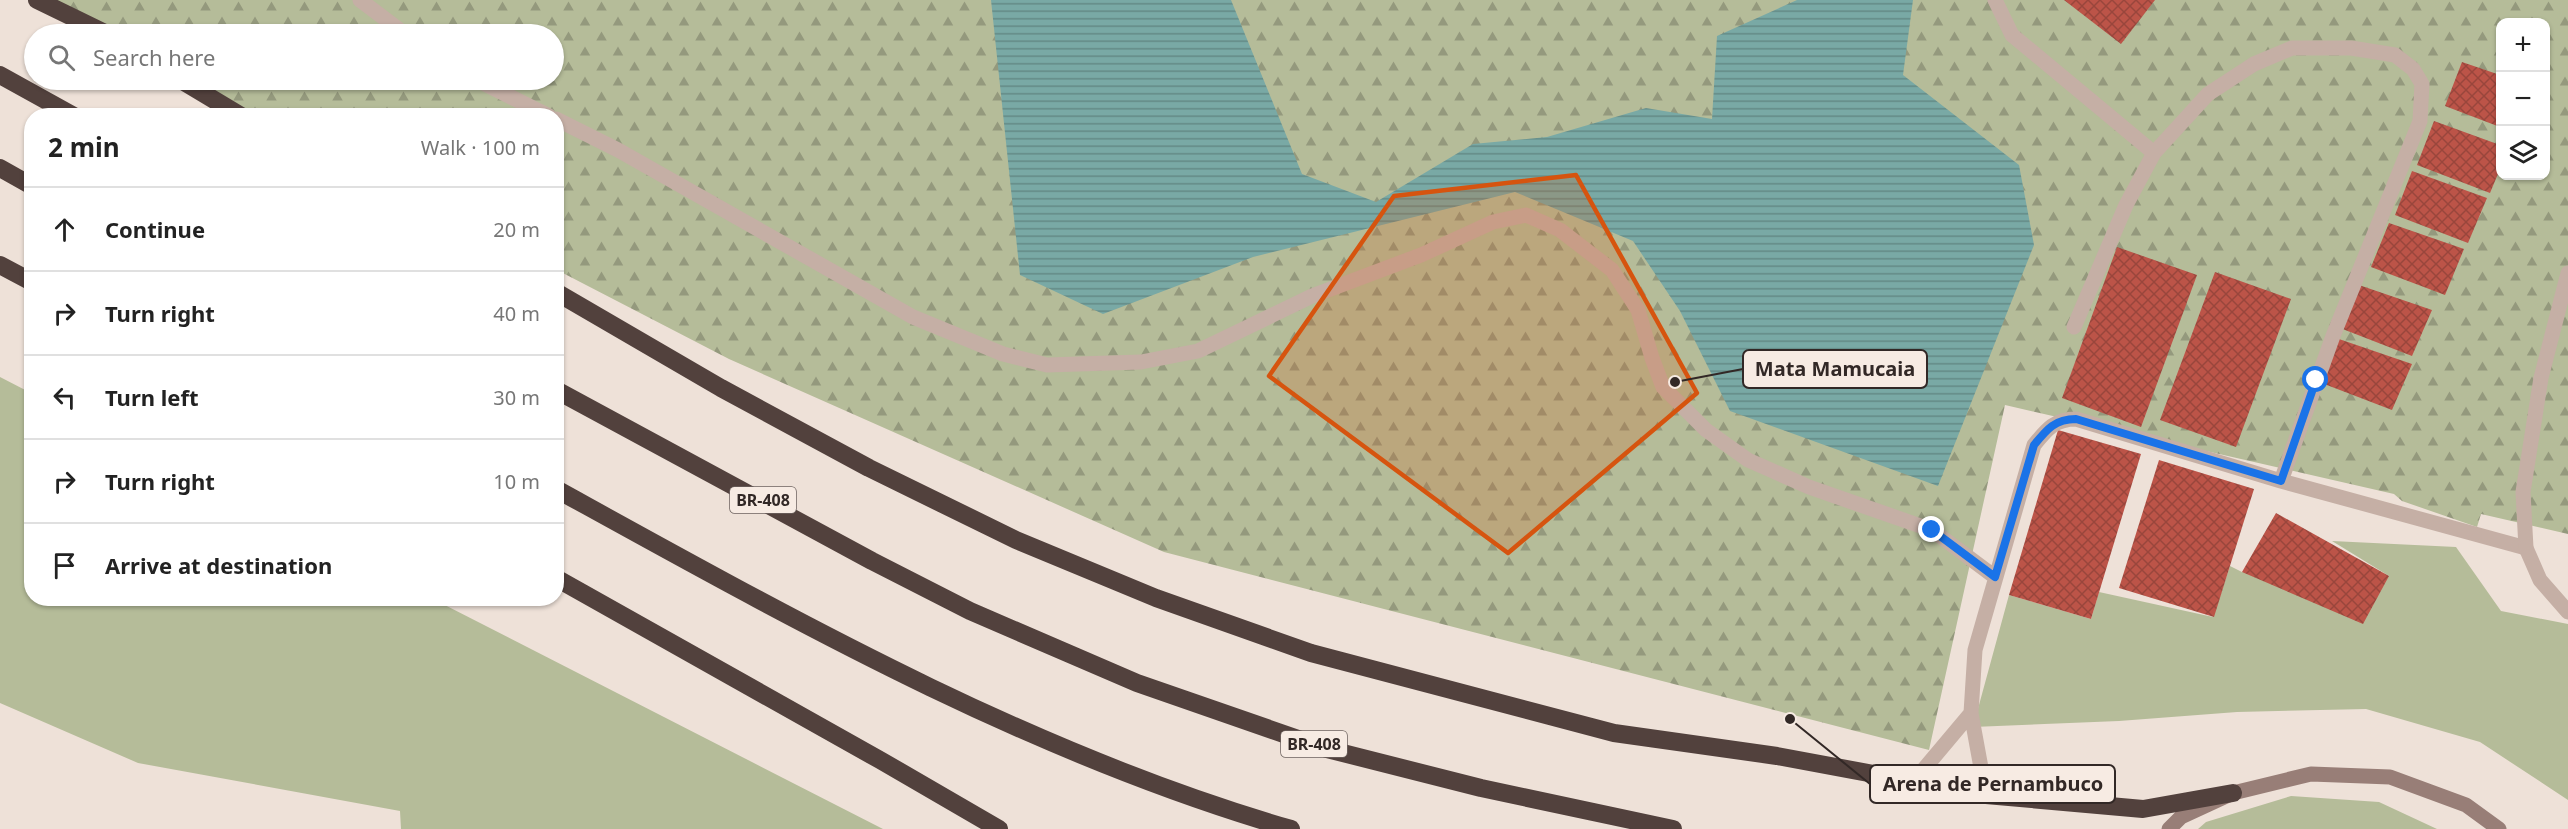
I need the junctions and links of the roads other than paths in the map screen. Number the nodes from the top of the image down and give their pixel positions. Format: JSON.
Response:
{"nodes":[{"id":1,"x":37,"y":0,"type":"edge"},
{"id":2,"x":360,"y":0,"type":"edge"},
{"id":3,"x":1995,"y":0,"type":"edge"},
{"id":4,"x":86,"y":24,"type":"edge"},
{"id":5,"x":392,"y":24,"type":"edge"},
{"id":6,"x":0,"y":75,"type":"edge"},
{"id":7,"x":24,"y":88,"type":"edge"},
{"id":8,"x":27,"y":90,"type":"edge"},
{"id":9,"x":198,"y":90,"type":"edge"},
{"id":10,"x":497,"y":90,"type":"edge"},
{"id":11,"x":60,"y":108,"type":"edge"},
{"id":12,"x":228,"y":108,"type":"edge"},
{"id":13,"x":533,"y":108,"type":"edge"},
{"id":14,"x":564,"y":123,"type":"edge"},
{"id":15,"x":2154,"y":153,"type":"junction"},
{"id":16,"x":0,"y":168,"type":"edge"},
{"id":17,"x":24,"y":182,"type":"edge"},
{"id":18,"x":0,"y":265,"type":"edge"},
{"id":19,"x":2568,"y":273,"type":"edge"},
{"id":20,"x":24,"y":278,"type":"edge"},
{"id":21,"x":564,"y":297,"type":"edge"},
{"id":22,"x":2074,"y":327,"type":"dead end"},
{"id":23,"x":564,"y":394,"type":"edge"},
{"id":24,"x":2281,"y":481,"type":"junction"},
{"id":25,"x":564,"y":493,"type":"edge"},
{"id":26,"x":2526,"y":548,"type":"junction"},
{"id":27,"x":1995,"y":577,"type":"junction"},
{"id":28,"x":564,"y":582,"type":"edge"},
{"id":29,"x":2568,"y":612,"type":"edge"},
{"id":30,"x":1971,"y":713,"type":"junction"},
{"id":31,"x":1913,"y":782,"type":"junction"},
{"id":32,"x":2233,"y":793,"type":"junction"},
{"id":33,"x":1986,"y":795,"type":"junction"},
{"id":34,"x":999,"y":829,"type":"edge"},
{"id":35,"x":1291,"y":829,"type":"edge"},
{"id":36,"x":1673,"y":829,"type":"edge"},
{"id":37,"x":2169,"y":829,"type":"edge"},
{"id":38,"x":2499,"y":829,"type":"edge"}],
"edges":[{"from":1,"to":4,"type":"highway"},
{"from":2,"to":5,"type":"street"},
{"from":3,"to":15,"type":"street"},
{"from":6,"to":7,"type":"highway"},
{"from":8,"to":11,"type":"highway"},
{"from":9,"to":12,"type":"highway"},
{"from":10,"to":13,"type":"street"},
{"from":14,"to":27,"type":"street"},
{"from":15,"to":22,"type":"street"},
{"from":15,"to":24,"type":"street"},
{"from":16,"to":17,"type":"highway"},
{"from":18,"to":20,"type":"highway"},
{"from":19,"to":26,"type":"street"},
{"from":21,"to":31,"type":"highway"},
{"from":23,"to":36,"type":"highway","number":"BR-408"},
{"from":24,"to":26,"type":"street"},
{"from":24,"to":27,"type":"street"},
{"from":25,"to":35,"type":"highway"},
{"from":26,"to":29,"type":"street"},
{"from":27,"to":30,"type":"street"},
{"from":28,"to":34,"type":"highway"},
{"from":30,"to":31,"type":"street"},
{"from":30,"to":33,"type":"street"},
{"from":31,"to":33,"type":"highway"},
{"from":32,"to":33,"type":"highway"},
{"from":32,"to":37,"type":"main road"},
{"from":32,"to":38,"type":"main road"}]}
